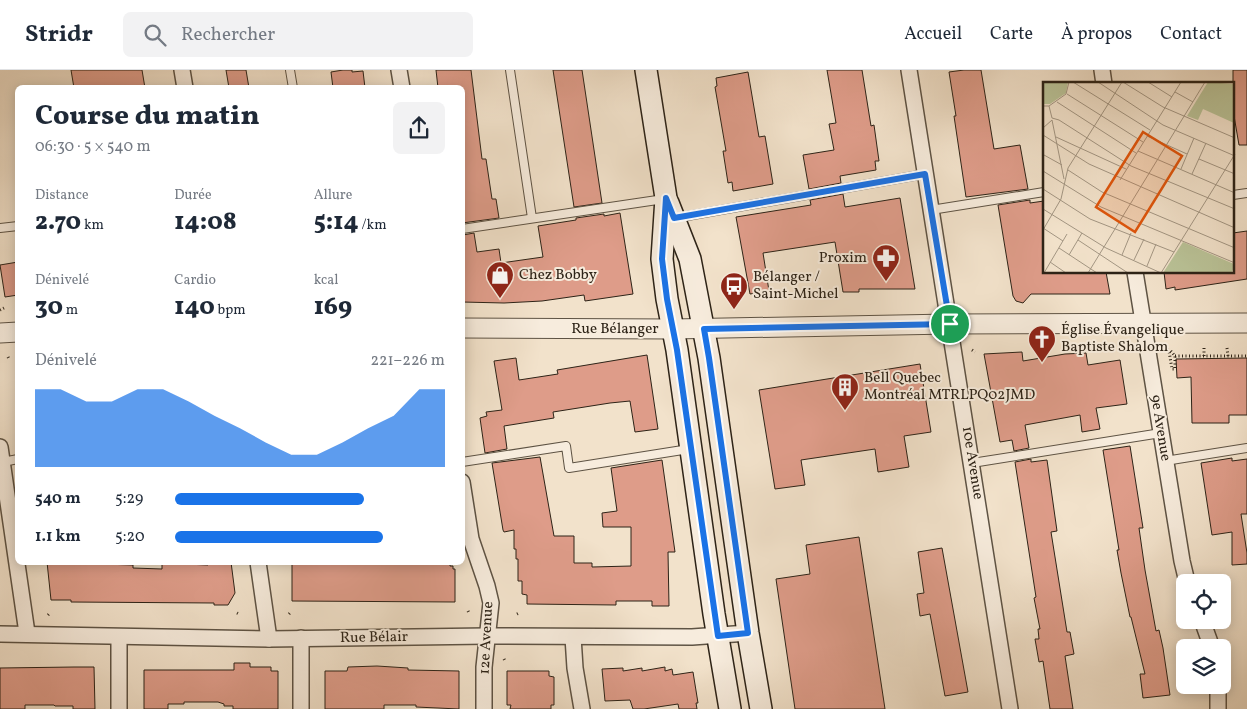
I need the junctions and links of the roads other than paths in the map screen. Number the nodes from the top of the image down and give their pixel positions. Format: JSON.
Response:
{"nodes":[{"id":1,"x":182,"y":70,"type":"edge"},
{"id":2,"x":290,"y":70,"type":"edge"},
{"id":3,"x":399,"y":70,"type":"edge"},
{"id":4,"x":510,"y":70,"type":"edge"},
{"id":5,"x":646,"y":70,"type":"edge"},
{"id":6,"x":908,"y":70,"type":"edge"},
{"id":7,"x":184,"y":85,"type":"edge"},
{"id":8,"x":292,"y":85,"type":"edge"},
{"id":9,"x":402,"y":85,"type":"edge"},
{"id":10,"x":925,"y":174,"type":"junction"},
{"id":11,"x":1043,"y":192,"type":"edge"},
{"id":12,"x":1247,"y":193,"type":"edge"},
{"id":13,"x":1234,"y":195,"type":"edge"},
{"id":14,"x":666,"y":198,"type":"junction"},
{"id":15,"x":931,"y":210,"type":"junction"},
{"id":16,"x":532,"y":218,"type":"junction"},
{"id":17,"x":674,"y":218,"type":"junction"},
{"id":18,"x":15,"y":226,"type":"edge"},
{"id":19,"x":0,"y":228,"type":"edge"},
{"id":20,"x":465,"y":229,"type":"edge"},
{"id":21,"x":1135,"y":274,"type":"edge"},
{"id":22,"x":1247,"y":323,"type":"edge"},
{"id":23,"x":950,"y":324,"type":"junction"},
{"id":24,"x":1143,"y":324,"type":"junction"},
{"id":25,"x":465,"y":328,"type":"edge"},
{"id":26,"x":673,"y":329,"type":"junction"},
{"id":27,"x":704,"y":329,"type":"junction"},
{"id":28,"x":0,"y":332,"type":"edge"},
{"id":29,"x":15,"y":332,"type":"edge"},
{"id":30,"x":1161,"y":434,"type":"junction"},
{"id":31,"x":0,"y":446,"type":"edge"},
{"id":32,"x":1247,"y":448,"type":"edge"},
{"id":33,"x":691,"y":449,"type":"junction"},
{"id":34,"x":10,"y":461,"type":"edge"},
{"id":35,"x":1165,"y":461,"type":"junction"},
{"id":36,"x":465,"y":462,"type":"edge"},
{"id":37,"x":972,"y":463,"type":"junction"},
{"id":38,"x":465,"y":501,"type":"edge"},
{"id":39,"x":15,"y":512,"type":"edge"},
{"id":40,"x":20,"y":565,"type":"edge"},
{"id":41,"x":258,"y":565,"type":"edge"},
{"id":42,"x":1185,"y":574,"type":"edge"},
{"id":43,"x":27,"y":633,"type":"junction"},
{"id":44,"x":748,"y":633,"type":"junction"},
{"id":45,"x":0,"y":634,"type":"edge"},
{"id":46,"x":487,"y":636,"type":"junction"},
{"id":47,"x":718,"y":636,"type":"junction"},
{"id":48,"x":119,"y":637,"type":"junction"},
{"id":49,"x":573,"y":637,"type":"junction"},
{"id":50,"x":302,"y":638,"type":"junction"},
{"id":51,"x":270,"y":639,"type":"junction"},
{"id":52,"x":1218,"y":694,"type":"edge"},
{"id":53,"x":119,"y":709,"type":"edge"},
{"id":54,"x":301,"y":709,"type":"edge"},
{"id":55,"x":484,"y":709,"type":"edge"},
{"id":56,"x":582,"y":709,"type":"edge"},
{"id":57,"x":730,"y":709,"type":"edge"},
{"id":58,"x":761,"y":709,"type":"edge"},
{"id":59,"x":1010,"y":709,"type":"edge"},
{"id":60,"x":1218,"y":709,"type":"edge"}],
"edges":[{"from":1,"to":7,"type":"street"},
{"from":2,"to":8,"type":"lane"},
{"from":3,"to":9,"type":"street"},
{"from":4,"to":16,"type":"lane"},
{"from":5,"to":14,"type":"main road"},
{"from":6,"to":10,"type":"street","name":"10e Avenue"},
{"from":10,"to":15,"type":"street","name":"10e Avenue"},
{"from":10,"to":17,"type":"lane"},
{"from":11,"to":15,"type":"lane"},
{"from":12,"to":13,"type":"lane"},
{"from":14,"to":16,"type":"lane"},
{"from":14,"to":17,"type":"main road"},
{"from":14,"to":26,"type":"main road"},
{"from":15,"to":23,"type":"street","name":"10e Avenue"},
{"from":16,"to":20,"type":"lane"},
{"from":17,"to":27,"type":"main road"},
{"from":18,"to":19,"type":"lane"},
{"from":21,"to":24,"type":"street","name":"9e Avenue"},
{"from":22,"to":24,"type":"street","name":"Rue Bélanger"},
{"from":23,"to":24,"type":"street","name":"Rue Bélanger"},
{"from":23,"to":27,"type":"street","name":"Rue Bélanger"},
{"from":23,"to":37,"type":"street","name":"10e Avenue"},
{"from":24,"to":30,"type":"street","name":"9e Avenue"},
{"from":25,"to":26,"type":"street","name":"Rue Bélanger"},
{"from":26,"to":27,"type":"street","name":"Rue Bélanger"},
{"from":26,"to":33,"type":"main road"},
{"from":27,"to":44,"type":"main road"},
{"from":28,"to":29,"type":"street"},
{"from":30,"to":35,"type":"street","name":"9e Avenue"},
{"from":30,"to":37,"type":"lane"},
{"from":31,"to":34,"type":"street"},
{"from":32,"to":35,"type":"lane"},
{"from":33,"to":36,"type":"lane"},
{"from":33,"to":47,"type":"main road"},
{"from":34,"to":39,"type":"street"},
{"from":35,"to":42,"type":"street","name":"9e Avenue"},
{"from":37,"to":59,"type":"street","name":"10e Avenue"},
{"from":38,"to":46,"type":"street","name":"12e Avenue"},
{"from":40,"to":43,"type":"street"},
{"from":41,"to":51,"type":"street"},
{"from":43,"to":45,"type":"street","name":"Rue Bélair"},
{"from":43,"to":48,"type":"street","name":"Rue Bélair"},
{"from":44,"to":47,"type":"street","name":"Rue Bélair"},
{"from":44,"to":58,"type":"main road"},
{"from":46,"to":49,"type":"street","name":"Rue Bélair"},
{"from":46,"to":50,"type":"street","name":"Rue Bélair"},
{"from":46,"to":55,"type":"street","name":"12e Avenue"},
{"from":47,"to":49,"type":"street","name":"Rue Bélair"},
{"from":47,"to":57,"type":"main road"},
{"from":48,"to":51,"type":"street","name":"Rue Bélair"},
{"from":48,"to":53,"type":"street"},
{"from":49,"to":56,"type":"street"},
{"from":50,"to":51,"type":"street","name":"Rue Bélair"},
{"from":50,"to":54,"type":"street"},
{"from":52,"to":60,"type":"street"}]}
